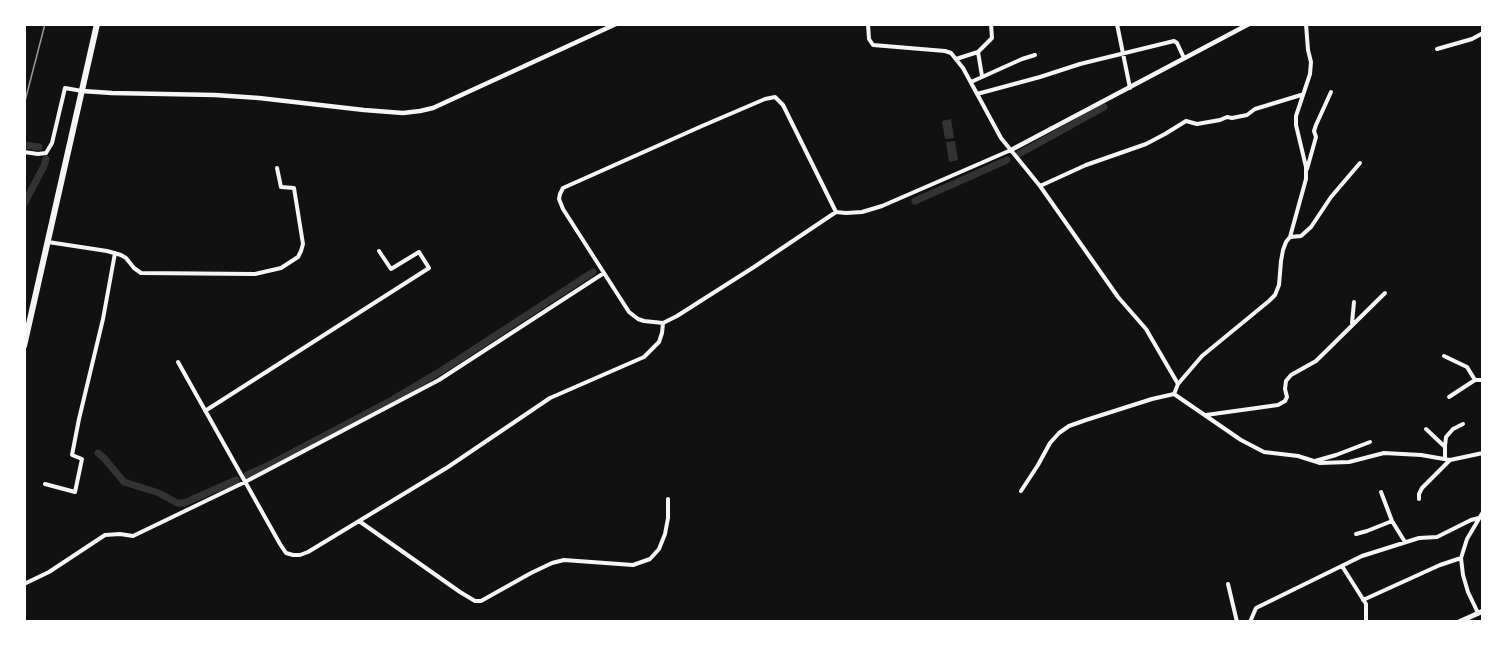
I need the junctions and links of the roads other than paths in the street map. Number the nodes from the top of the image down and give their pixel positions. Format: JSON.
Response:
{"nodes":[{"id":1,"x":97,"y":24,"type":"edge"},
{"id":2,"x":616,"y":24,"type":"edge"},
{"id":3,"x":868,"y":24,"type":"edge"},
{"id":4,"x":991,"y":24,"type":"edge"},
{"id":5,"x":1117,"y":24,"type":"edge"},
{"id":6,"x":1249,"y":24,"type":"edge"},
{"id":7,"x":1306,"y":24,"type":"edge"},
{"id":8,"x":1483,"y":33,"type":"edge"},
{"id":9,"x":1437,"y":49,"type":"dead end"},
{"id":10,"x":978,"y":52,"type":"junction"},
{"id":11,"x":1122,"y":54,"type":"junction"},
{"id":12,"x":1035,"y":55,"type":"dead end"},
{"id":13,"x":956,"y":59,"type":"junction"},
{"id":14,"x":1184,"y":59,"type":"junction"},
{"id":15,"x":982,"y":76,"type":"junction"},
{"id":16,"x":970,"y":82,"type":"junction"},
{"id":17,"x":1130,"y":88,"type":"junction"},
{"id":18,"x":82,"y":91,"type":"junction"},
{"id":19,"x":1331,"y":93,"type":"dead end"},
{"id":20,"x":977,"y":94,"type":"junction"},
{"id":21,"x":1302,"y":95,"type":"junction"},
{"id":22,"x":1011,"y":150,"type":"junction"},
{"id":23,"x":24,"y":152,"type":"edge"},
{"id":24,"x":1360,"y":163,"type":"dead end"},
{"id":25,"x":277,"y":168,"type":"dead end"},
{"id":26,"x":1306,"y":172,"type":"junction"},
{"id":27,"x":1040,"y":186,"type":"junction"},
{"id":28,"x":836,"y":212,"type":"junction"},
{"id":29,"x":1290,"y":237,"type":"junction"},
{"id":30,"x":48,"y":242,"type":"junction"},
{"id":31,"x":379,"y":251,"type":"dead end"},
{"id":32,"x":115,"y":253,"type":"junction"},
{"id":33,"x":603,"y":273,"type":"junction"},
{"id":34,"x":1385,"y":293,"type":"dead end"},
{"id":35,"x":1354,"y":302,"type":"dead end"},
{"id":36,"x":663,"y":323,"type":"junction"},
{"id":37,"x":1352,"y":324,"type":"junction"},
{"id":38,"x":24,"y":346,"type":"edge"},
{"id":39,"x":1444,"y":356,"type":"dead end"},
{"id":40,"x":178,"y":362,"type":"dead end"},
{"id":41,"x":1474,"y":380,"type":"junction"},
{"id":42,"x":1483,"y":380,"type":"edge"},
{"id":43,"x":1178,"y":384,"type":"junction"},
{"id":44,"x":1174,"y":394,"type":"junction"},
{"id":45,"x":1449,"y":397,"type":"dead end"},
{"id":46,"x":205,"y":411,"type":"junction"},
{"id":47,"x":1205,"y":415,"type":"junction"},
{"id":48,"x":1463,"y":424,"type":"dead end"},
{"id":49,"x":1426,"y":429,"type":"dead end"},
{"id":50,"x":1370,"y":442,"type":"dead end"},
{"id":51,"x":1445,"y":446,"type":"junction"},
{"id":52,"x":1483,"y":453,"type":"edge"},
{"id":53,"x":1448,"y":459,"type":"junction"},
{"id":54,"x":1315,"y":461,"type":"junction"},
{"id":55,"x":245,"y":482,"type":"junction"},
{"id":56,"x":45,"y":484,"type":"dead end"},
{"id":57,"x":1021,"y":491,"type":"dead end"},
{"id":58,"x":1381,"y":492,"type":"dead end"},
{"id":59,"x":1419,"y":498,"type":"dead end"},
{"id":60,"x":668,"y":499,"type":"dead end"},
{"id":61,"x":1483,"y":512,"type":"edge"},
{"id":62,"x":1479,"y":518,"type":"junction"},
{"id":63,"x":359,"y":521,"type":"junction"},
{"id":64,"x":1392,"y":521,"type":"junction"},
{"id":65,"x":1356,"y":534,"type":"dead end"},
{"id":66,"x":1405,"y":542,"type":"junction"},
{"id":67,"x":1461,"y":558,"type":"junction"},
{"id":68,"x":1342,"y":566,"type":"junction"},
{"id":69,"x":24,"y":584,"type":"edge"},
{"id":70,"x":1228,"y":584,"type":"dead end"},
{"id":71,"x":1363,"y":600,"type":"junction"},
{"id":72,"x":1480,"y":612,"type":"edge"},
{"id":73,"x":1237,"y":622,"type":"edge"},
{"id":74,"x":1250,"y":622,"type":"edge"},
{"id":75,"x":1366,"y":622,"type":"edge"},
{"id":76,"x":1459,"y":622,"type":"edge"}],
"edges":[{"from":1,"to":18,"type":"main road"},
{"from":2,"to":18,"type":"street"},
{"from":3,"to":13,"type":"street"},
{"from":4,"to":10,"type":"street"},
{"from":5,"to":11,"type":"street"},
{"from":6,"to":14,"type":"street"},
{"from":7,"to":21,"type":"street"},
{"from":8,"to":9,"type":"street"},
{"from":10,"to":13,"type":"street"},
{"from":10,"to":15,"type":"street"},
{"from":11,"to":14,"type":"street"},
{"from":11,"to":17,"type":"street"},
{"from":11,"to":20,"type":"street"},
{"from":12,"to":15,"type":"street"},
{"from":13,"to":16,"type":"street"},
{"from":14,"to":17,"type":"street"},
{"from":15,"to":16,"type":"street"},
{"from":16,"to":20,"type":"street"},
{"from":17,"to":22,"type":"street"},
{"from":18,"to":23,"type":"street"},
{"from":18,"to":30,"type":"main road"},
{"from":19,"to":26,"type":"street"},
{"from":20,"to":22,"type":"street"},
{"from":21,"to":26,"type":"street"},
{"from":21,"to":27,"type":"street"},
{"from":22,"to":27,"type":"street"},
{"from":22,"to":28,"type":"street"},
{"from":24,"to":29,"type":"street"},
{"from":25,"to":32,"type":"street"},
{"from":26,"to":29,"type":"street"},
{"from":27,"to":43,"type":"street"},
{"from":28,"to":33,"type":"street"},
{"from":28,"to":36,"type":"street"},
{"from":29,"to":43,"type":"street"},
{"from":30,"to":32,"type":"street"},
{"from":30,"to":38,"type":"main road"},
{"from":31,"to":46,"type":"street"},
{"from":32,"to":56,"type":"street"},
{"from":33,"to":36,"type":"street"},
{"from":33,"to":55,"type":"street"},
{"from":34,"to":37,"type":"street"},
{"from":35,"to":37,"type":"street"},
{"from":36,"to":63,"type":"street"},
{"from":37,"to":47,"type":"street"},
{"from":39,"to":41,"type":"street"},
{"from":40,"to":46,"type":"street"},
{"from":41,"to":42,"type":"street"},
{"from":41,"to":45,"type":"street"},
{"from":43,"to":44,"type":"street"},
{"from":44,"to":47,"type":"street"},
{"from":44,"to":57,"type":"street"},
{"from":46,"to":55,"type":"street"},
{"from":47,"to":54,"type":"street"},
{"from":48,"to":51,"type":"street"},
{"from":49,"to":51,"type":"street"},
{"from":50,"to":54,"type":"street"},
{"from":51,"to":53,"type":"street"},
{"from":52,"to":53,"type":"street"},
{"from":53,"to":54,"type":"street"},
{"from":53,"to":59,"type":"street"},
{"from":55,"to":63,"type":"street"},
{"from":55,"to":69,"type":"street"},
{"from":58,"to":64,"type":"street"},
{"from":60,"to":63,"type":"street"},
{"from":61,"to":62,"type":"street"},
{"from":62,"to":66,"type":"street"},
{"from":62,"to":67,"type":"street"},
{"from":64,"to":65,"type":"street"},
{"from":64,"to":66,"type":"street"},
{"from":66,"to":68,"type":"street"},
{"from":67,"to":71,"type":"street"},
{"from":67,"to":72,"type":"street"},
{"from":68,"to":71,"type":"street"},
{"from":68,"to":74,"type":"street"},
{"from":70,"to":73,"type":"street"},
{"from":71,"to":75,"type":"street"},
{"from":72,"to":76,"type":"main road"}]}
